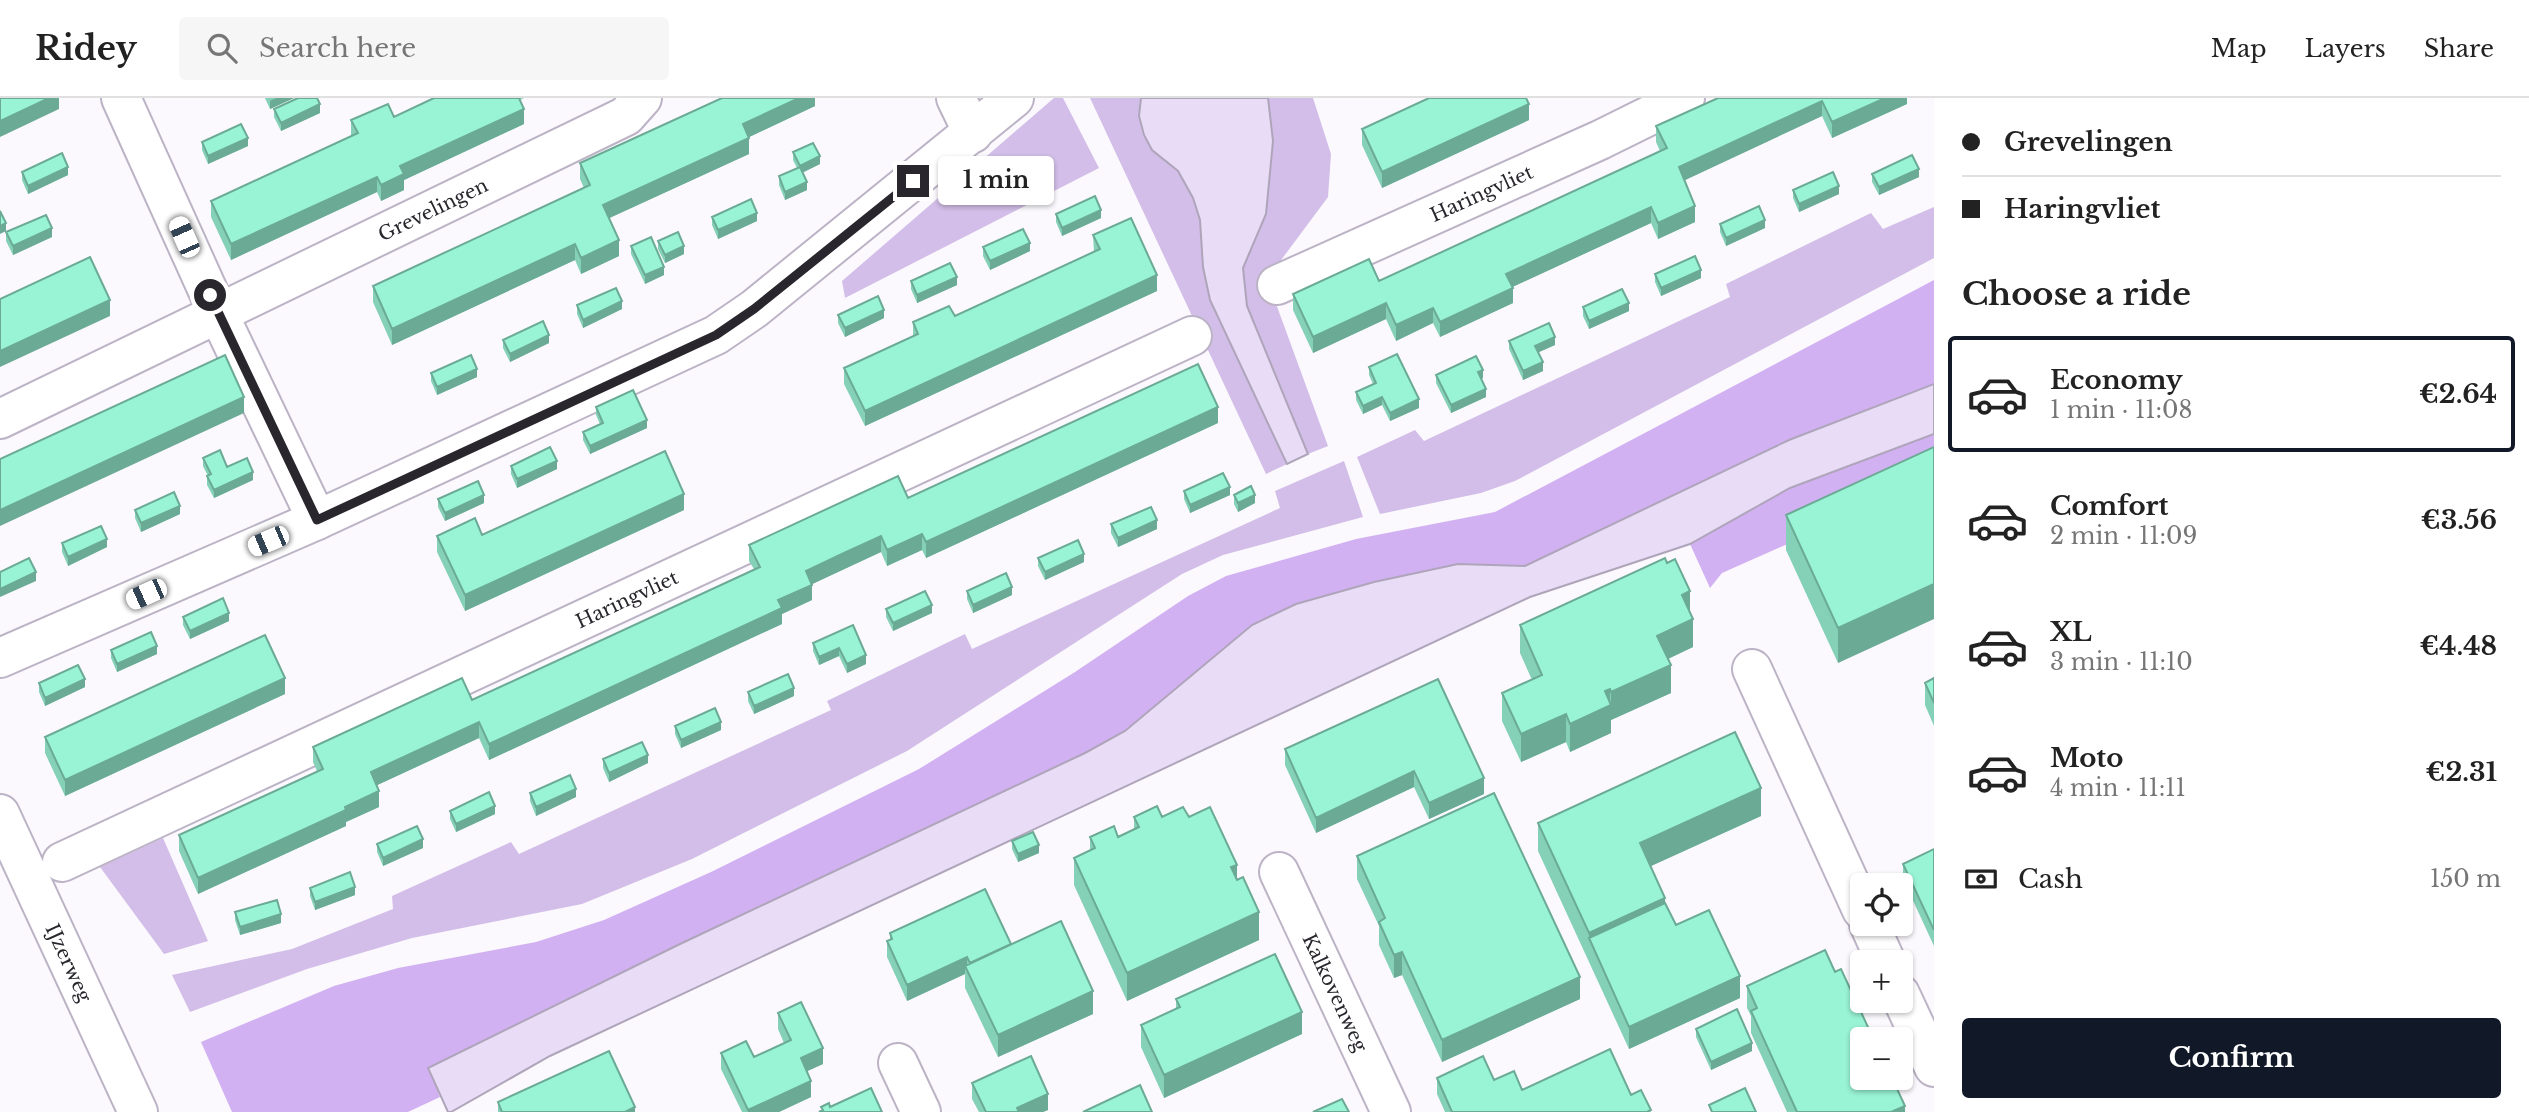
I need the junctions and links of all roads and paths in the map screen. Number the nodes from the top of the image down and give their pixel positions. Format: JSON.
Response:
{"nodes":[{"id":1,"x":121,"y":98,"type":"edge"},
{"id":2,"x":642,"y":98,"type":"edge"},
{"id":3,"x":956,"y":98,"type":"edge"},
{"id":4,"x":1014,"y":98,"type":"edge"},
{"id":5,"x":1685,"y":98,"type":"edge"},
{"id":6,"x":972,"y":133,"type":"junction"},
{"id":7,"x":1277,"y":285,"type":"dead end"},
{"id":8,"x":218,"y":313,"type":"junction"},
{"id":9,"x":1192,"y":337,"type":"dead end"},
{"id":10,"x":0,"y":419,"type":"edge"},
{"id":11,"x":317,"y":520,"type":"junction"},
{"id":12,"x":0,"y":658,"type":"edge"},
{"id":13,"x":1752,"y":669,"type":"dead end"},
{"id":14,"x":0,"y":814,"type":"edge"},
{"id":15,"x":62,"y":862,"type":"dead end"},
{"id":16,"x":1279,"y":872,"type":"dead end"},
{"id":17,"x":1850,"y":883,"type":"edge"},
{"id":18,"x":1909,"y":1013,"type":"edge"},
{"id":19,"x":898,"y":1063,"type":"dead end"},
{"id":20,"x":1934,"y":1068,"type":"edge"},
{"id":21,"x":138,"y":1112,"type":"edge"},
{"id":22,"x":921,"y":1112,"type":"edge"},
{"id":23,"x":1391,"y":1112,"type":"edge"}],
"edges":[{"from":1,"to":8,"type":"street"},
{"from":2,"to":8,"type":"street","name":"Grevelingen"},
{"from":3,"to":6,"type":"street"},
{"from":4,"to":6,"type":"street"},
{"from":5,"to":7,"type":"street","name":"Haringvliet"},
{"from":6,"to":11,"type":"street"},
{"from":8,"to":10,"type":"street","name":"Grevelingen"},
{"from":8,"to":11,"type":"street"},
{"from":9,"to":15,"type":"street","name":"Haringvliet"},
{"from":11,"to":12,"type":"street"},
{"from":13,"to":17,"type":"street"},
{"from":14,"to":21,"type":"street","name":"IJzerweg"},
{"from":16,"to":23,"type":"street","name":"Kalkovenweg"},
{"from":18,"to":20,"type":"street"},
{"from":19,"to":22,"type":"street"}]}
